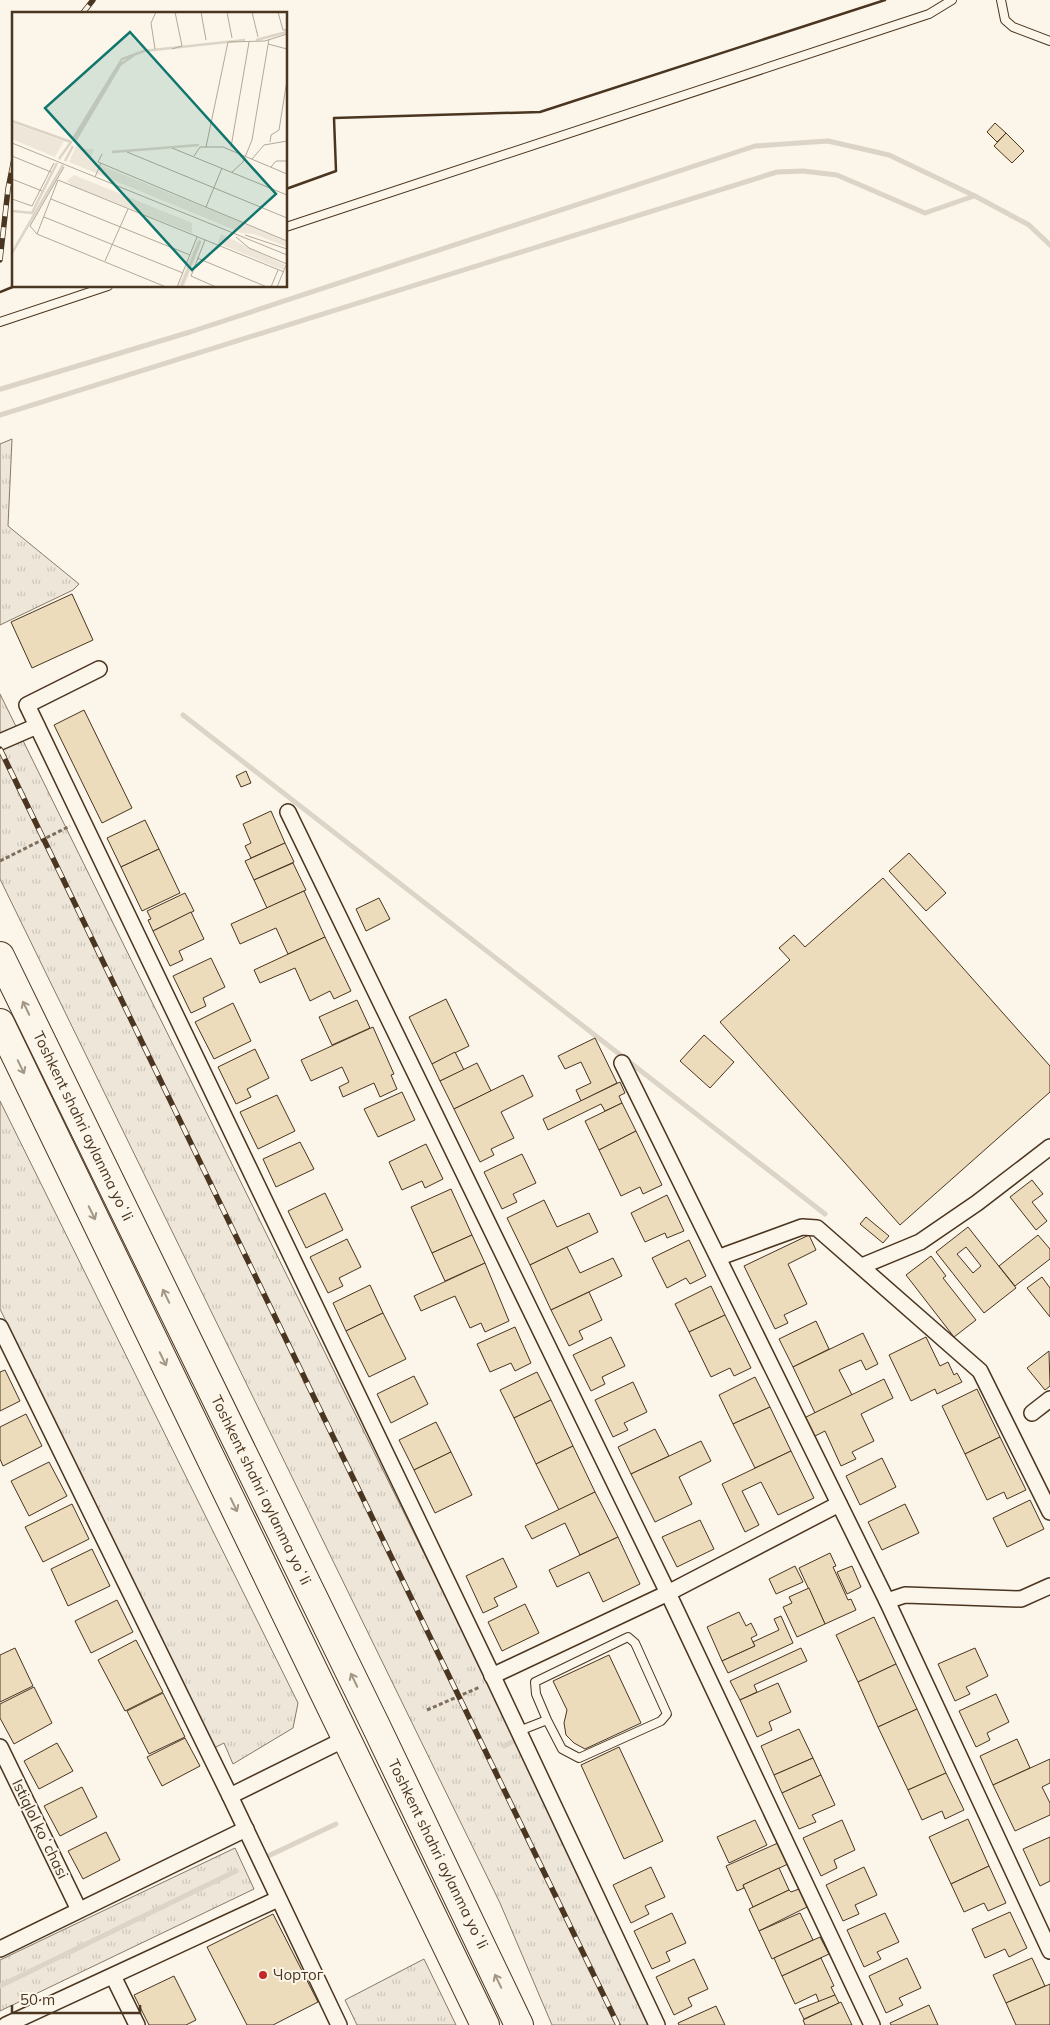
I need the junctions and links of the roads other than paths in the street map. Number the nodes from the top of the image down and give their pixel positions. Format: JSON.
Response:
{"nodes":[{"id":1,"x":952,"y":0,"type":"edge"},
{"id":2,"x":1001,"y":0,"type":"edge"},
{"id":3,"x":1050,"y":41,"type":"edge"},
{"id":4,"x":288,"y":226,"type":"edge"},
{"id":5,"x":102,"y":288,"type":"edge"},
{"id":6,"x":0,"y":322,"type":"edge"},
{"id":7,"x":99,"y":669,"type":"dead end"},
{"id":8,"x":37,"y":726,"type":"junction"},
{"id":9,"x":0,"y":742,"type":"edge"},
{"id":10,"x":288,"y":812,"type":"dead end"},
{"id":11,"x":0,"y":956,"type":"edge"},
{"id":12,"x":0,"y":1023,"type":"edge"},
{"id":13,"x":622,"y":1062,"type":"dead end"},
{"id":14,"x":1050,"y":1147,"type":"edge"},
{"id":15,"x":720,"y":1257,"type":"junction"},
{"id":16,"x":862,"y":1266,"type":"junction"},
{"id":17,"x":0,"y":1328,"type":"edge"},
{"id":18,"x":1050,"y":1399,"type":"edge"},
{"id":19,"x":1032,"y":1414,"type":"dead end"},
{"id":20,"x":840,"y":1504,"type":"junction"},
{"id":21,"x":1050,"y":1512,"type":"edge"},
{"id":22,"x":1050,"y":1586,"type":"edge"},
{"id":23,"x":668,"y":1593,"type":"junction"},
{"id":24,"x":887,"y":1601,"type":"junction"},
{"id":25,"x":494,"y":1678,"type":"junction"},
{"id":26,"x":547,"y":1720,"type":"junction"},
{"id":27,"x":375,"y":1724,"type":"junction"},
{"id":28,"x":519,"y":1731,"type":"junction"},
{"id":29,"x":347,"y":1738,"type":"junction"},
{"id":30,"x":0,"y":1747,"type":"edge"},
{"id":31,"x":230,"y":1796,"type":"junction"},
{"id":32,"x":246,"y":1829,"type":"junction"},
{"id":33,"x":278,"y":1899,"type":"junction"},
{"id":34,"x":79,"y":1910,"type":"junction"},
{"id":35,"x":0,"y":1949,"type":"edge"},
{"id":36,"x":1050,"y":1951,"type":"edge"},
{"id":37,"x":113,"y":1976,"type":"junction"},
{"id":38,"x":6,"y":2025,"type":"edge"},
{"id":39,"x":137,"y":2025,"type":"edge"},
{"id":40,"x":339,"y":2025,"type":"edge"},
{"id":41,"x":486,"y":2025,"type":"edge"},
{"id":42,"x":519,"y":2025,"type":"edge"},
{"id":43,"x":657,"y":2025,"type":"edge"},
{"id":44,"x":872,"y":2025,"type":"edge"}],
"edges":[{"from":1,"to":4,"type":"lane"},
{"from":2,"to":3,"type":"lane"},
{"from":5,"to":6,"type":"lane"},
{"from":7,"to":8,"type":"street"},
{"from":8,"to":9,"type":"street"},
{"from":8,"to":25,"type":"street"},
{"from":10,"to":23,"type":"street"},
{"from":27,"to":11,"type":"highway","name":"Toshkent shahri aylanma yoʻli","one_way":true},
{"from":12,"to":29,"type":"highway","name":"Toshkent shahri aylanma yoʻli","one_way":true},
{"from":13,"to":15,"type":"street"},
{"from":14,"to":16,"type":"street"},
{"from":15,"to":16,"type":"street"},
{"from":15,"to":20,"type":"street"},
{"from":16,"to":21,"type":"street"},
{"from":17,"to":31,"type":"street"},
{"from":18,"to":19,"type":"street"},
{"from":20,"to":23,"type":"street"},
{"from":20,"to":24,"type":"street"},
{"from":22,"to":24,"type":"street"},
{"from":23,"to":25,"type":"street"},
{"from":23,"to":44,"type":"street"},
{"from":24,"to":36,"type":"street"},
{"from":25,"to":28,"type":"street"},
{"from":26,"to":26,"type":"lane"},
{"from":26,"to":28,"type":"lane"},
{"from":27,"to":29,"type":"highway"},
{"from":42,"to":27,"type":"highway","name":"Toshkent shahri aylanma yoʻli","one_way":true},
{"from":28,"to":43,"type":"street"},
{"from":29,"to":31,"type":"street"},
{"from":29,"to":41,"type":"highway","name":"Toshkent shahri aylanma yoʻli"},
{"from":30,"to":34,"type":"street","name":"Istiqlol koʻchasi"},
{"from":31,"to":32,"type":"street"},
{"from":32,"to":33,"type":"street"},
{"from":32,"to":34,"type":"street"},
{"from":33,"to":37,"type":"street"},
{"from":33,"to":40,"type":"street"},
{"from":34,"to":35,"type":"street"},
{"from":37,"to":38,"type":"street"},
{"from":37,"to":39,"type":"street"}]}
